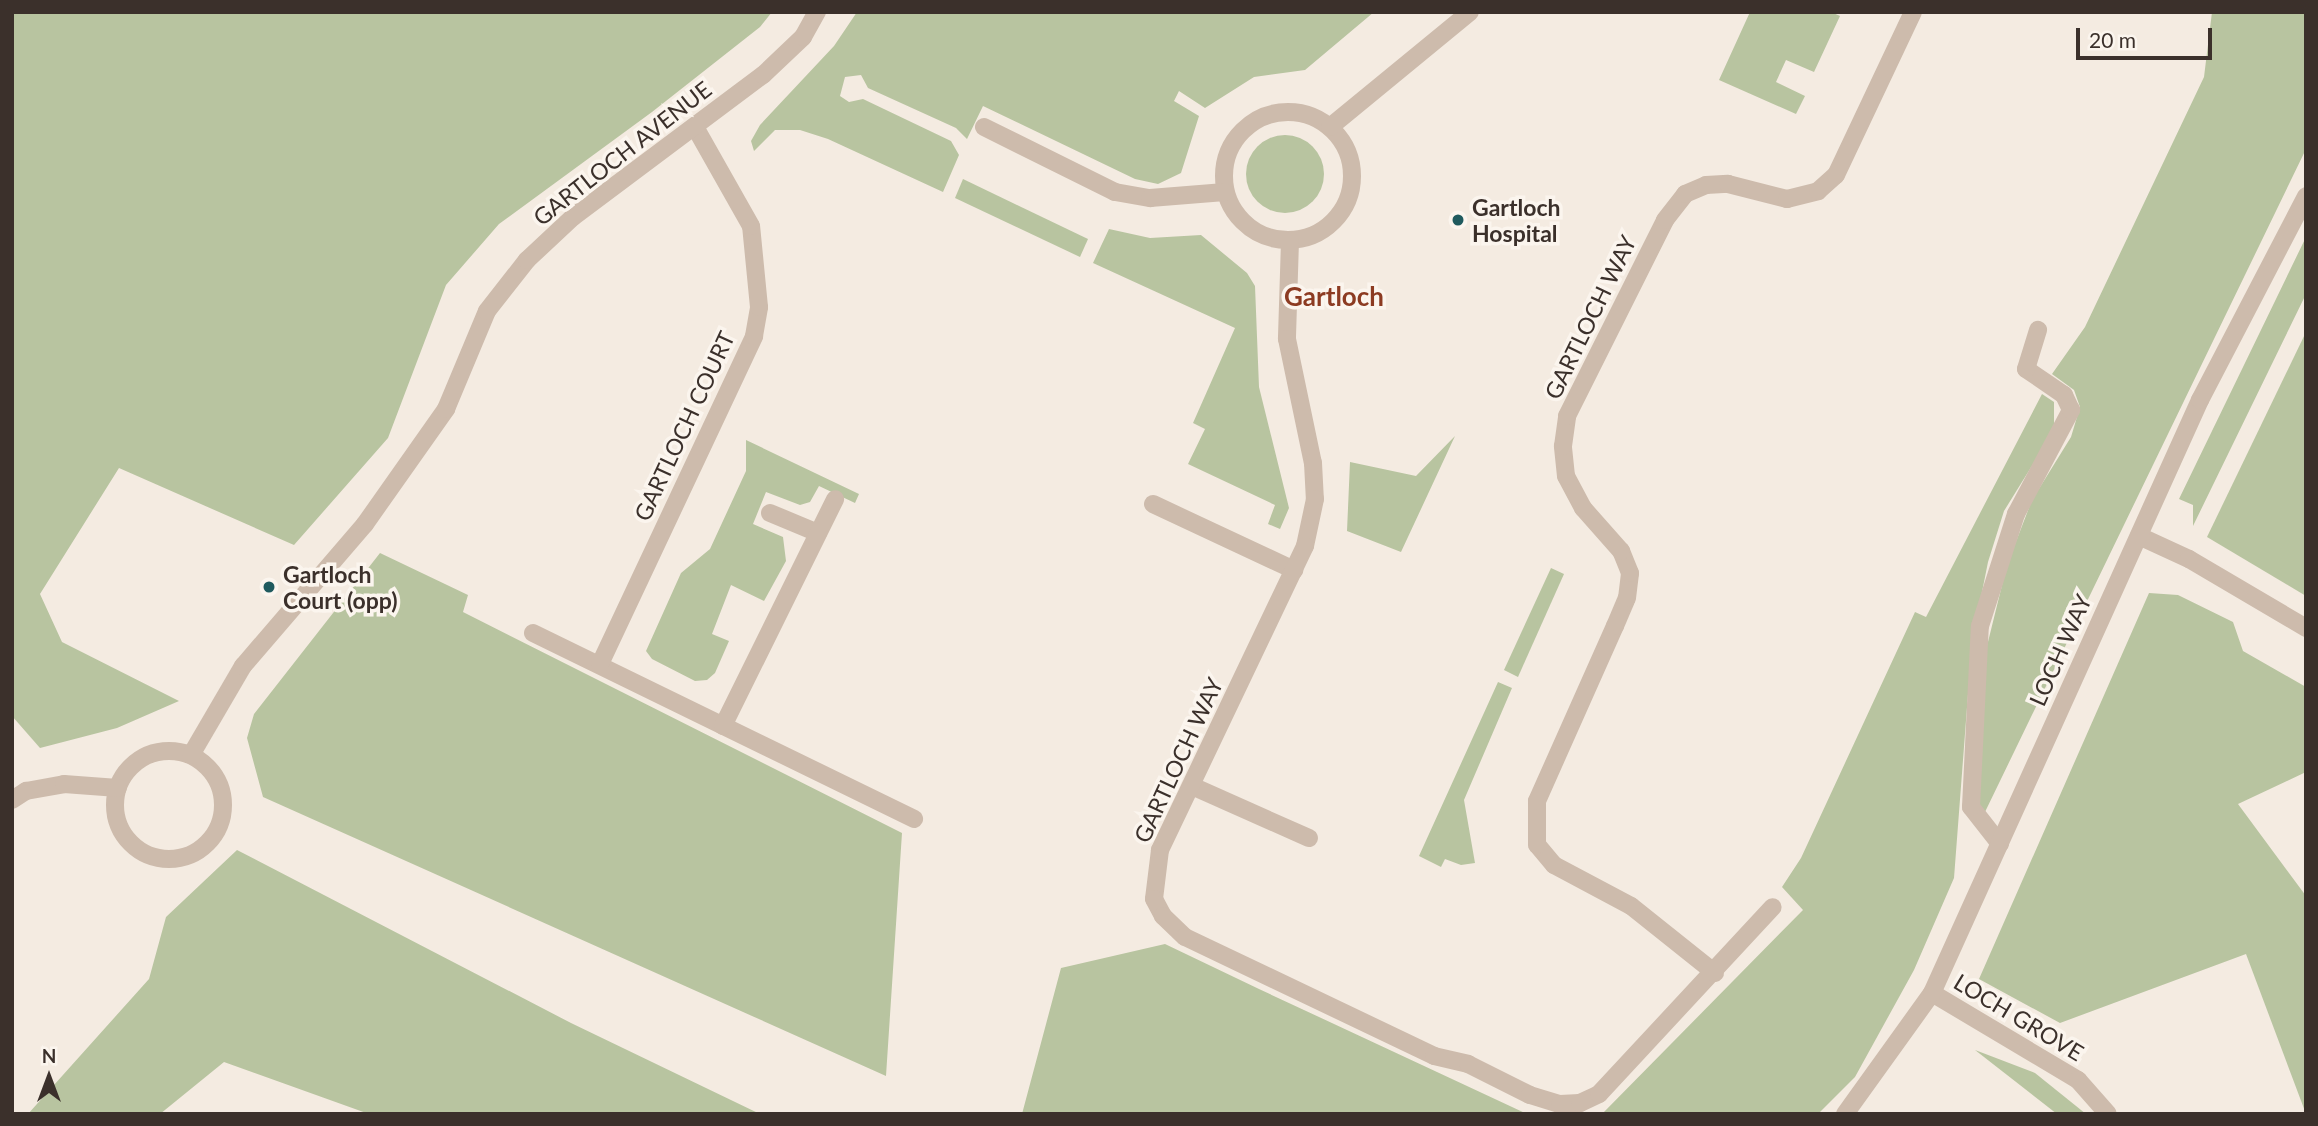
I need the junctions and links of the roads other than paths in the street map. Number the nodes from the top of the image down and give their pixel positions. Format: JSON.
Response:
{"nodes":[{"id":1,"x":817,"y":12,"type":"edge"},
{"id":2,"x":1913,"y":12,"type":"edge"},
{"id":3,"x":1466,"y":13,"type":"edge"},
{"id":4,"x":695,"y":127,"type":"junction"},
{"id":5,"x":984,"y":127,"type":"dead end"},
{"id":6,"x":1331,"y":127,"type":"junction"},
{"id":7,"x":1226,"y":192,"type":"junction"},
{"id":8,"x":2306,"y":196,"type":"edge"},
{"id":9,"x":1290,"y":241,"type":"junction"},
{"id":10,"x":2038,"y":330,"type":"dead end"},
{"id":11,"x":835,"y":499,"type":"dead end"},
{"id":12,"x":1153,"y":504,"type":"dead end"},
{"id":13,"x":770,"y":513,"type":"dead end"},
{"id":14,"x":818,"y":533,"type":"junction"},
{"id":15,"x":2139,"y":536,"type":"junction"},
{"id":16,"x":1294,"y":570,"type":"junction"},
{"id":17,"x":2306,"y":628,"type":"edge"},
{"id":18,"x":533,"y":633,"type":"dead end"},
{"id":19,"x":600,"y":664,"type":"junction"},
{"id":20,"x":723,"y":726,"type":"junction"},
{"id":21,"x":191,"y":755,"type":"junction"},
{"id":22,"x":1192,"y":786,"type":"junction"},
{"id":23,"x":118,"y":788,"type":"junction"},
{"id":24,"x":12,"y":800,"type":"edge"},
{"id":25,"x":914,"y":818,"type":"dead end"},
{"id":26,"x":1309,"y":838,"type":"dead end"},
{"id":27,"x":2000,"y":844,"type":"junction"},
{"id":28,"x":1773,"y":907,"type":"dead end"},
{"id":29,"x":1715,"y":973,"type":"junction"},
{"id":30,"x":1932,"y":993,"type":"junction"},
{"id":31,"x":1845,"y":1114,"type":"edge"},
{"id":32,"x":2108,"y":1114,"type":"edge"}],
"edges":[{"from":1,"to":4,"type":"street","name":"GARTLOCH AVENUE"},
{"from":2,"to":29,"type":"street","name":"GARTLOCH WAY"},
{"from":3,"to":6,"type":"street"},
{"from":4,"to":19,"type":"street","name":"GARTLOCH COURT"},
{"from":4,"to":21,"type":"street","name":"GARTLOCH AVENUE"},
{"from":5,"to":7,"type":"street"},
{"from":6,"to":7,"type":"street"},
{"from":6,"to":9,"type":"street"},
{"from":7,"to":9,"type":"street"},
{"from":8,"to":15,"type":"street","name":"LOCH WAY"},
{"from":9,"to":16,"type":"street","name":"GARTLOCH WAY"},
{"from":10,"to":27,"type":"street"},
{"from":11,"to":14,"type":"street"},
{"from":12,"to":16,"type":"street"},
{"from":13,"to":14,"type":"street"},
{"from":14,"to":20,"type":"street"},
{"from":15,"to":17,"type":"street"},
{"from":15,"to":27,"type":"street","name":"LOCH WAY"},
{"from":16,"to":22,"type":"street","name":"GARTLOCH WAY"},
{"from":18,"to":19,"type":"street"},
{"from":19,"to":20,"type":"street"},
{"from":20,"to":25,"type":"street"},
{"from":21,"to":23,"type":"street"},
{"from":21,"to":23,"type":"street"},
{"from":22,"to":26,"type":"street"},
{"from":22,"to":29,"type":"street","name":"GARTLOCH WAY"},
{"from":23,"to":24,"type":"street"},
{"from":27,"to":30,"type":"street","name":"LOCH WAY"},
{"from":28,"to":29,"type":"street","name":"GARTLOCH WAY"},
{"from":30,"to":31,"type":"street","name":"LOCH WAY"},
{"from":30,"to":32,"type":"street","name":"LOCH GROVE"}]}
